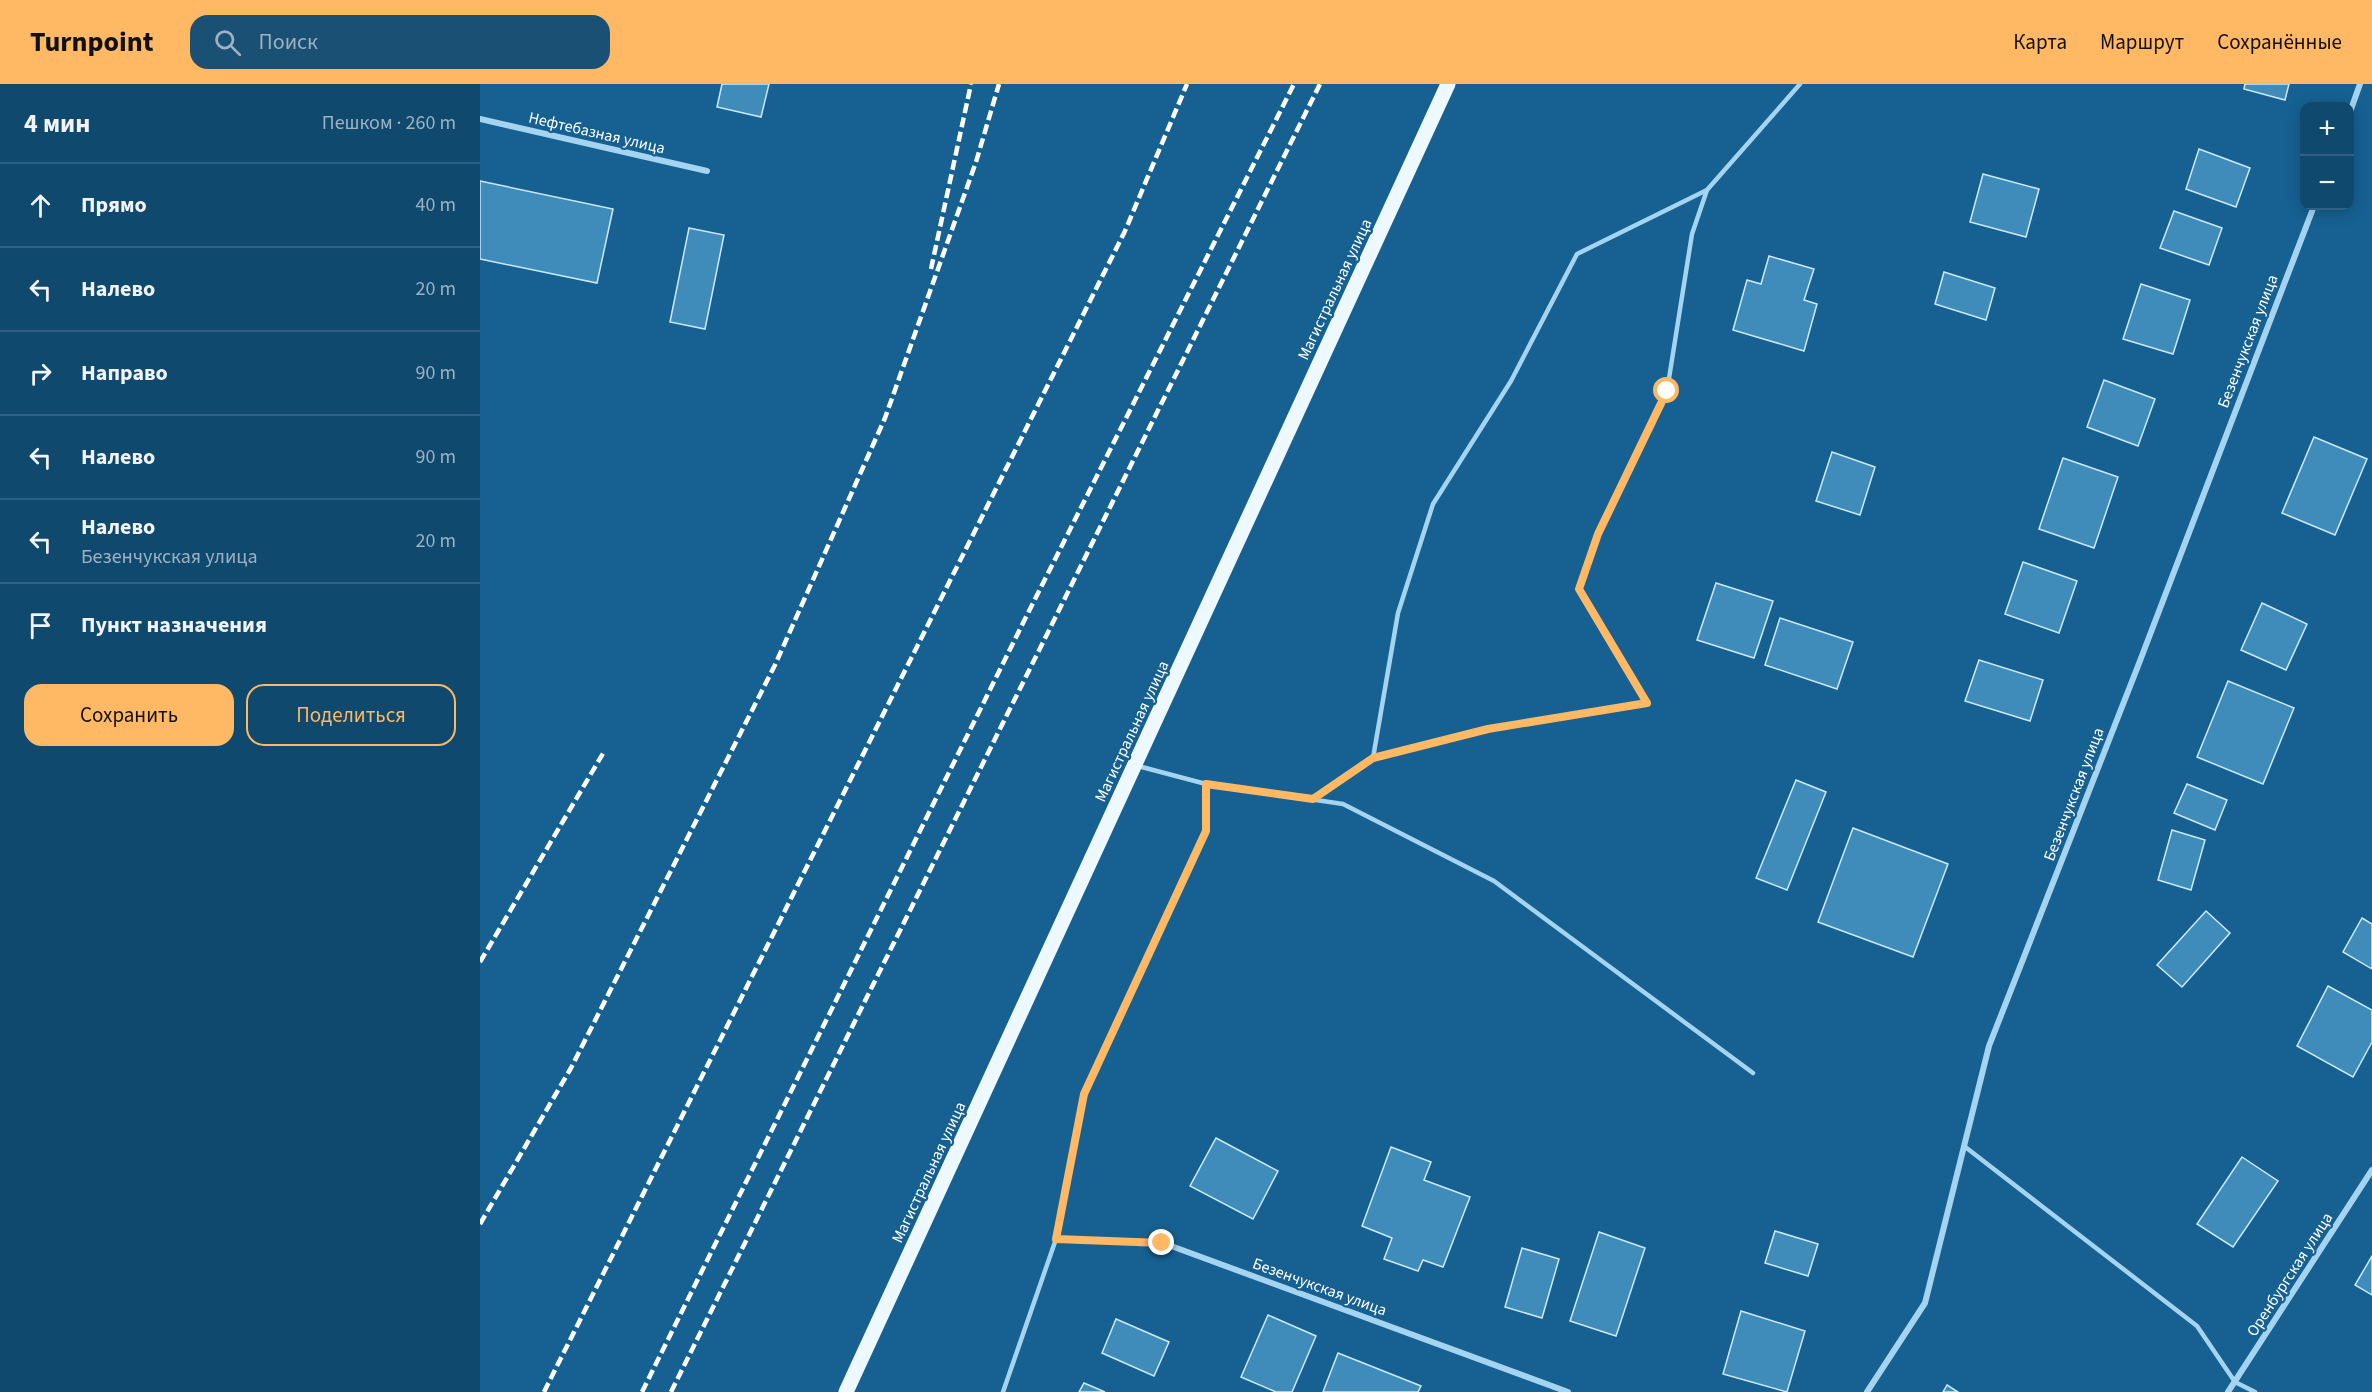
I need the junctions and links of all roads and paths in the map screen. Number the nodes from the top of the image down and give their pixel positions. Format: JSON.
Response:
{"nodes":[{"id":1,"x":1448,"y":84,"type":"edge"},
{"id":2,"x":1800,"y":84,"type":"edge"},
{"id":3,"x":2360,"y":84,"type":"edge"},
{"id":4,"x":2353,"y":102,"type":"edge"},
{"id":5,"x":480,"y":120,"type":"edge"},
{"id":6,"x":707,"y":171,"type":"dead end"},
{"id":7,"x":1707,"y":190,"type":"junction"},
{"id":8,"x":2312,"y":210,"type":"edge"},
{"id":9,"x":1373,"y":758,"type":"junction"},
{"id":10,"x":1135,"y":765,"type":"junction"},
{"id":11,"x":1206,"y":784,"type":"junction"},
{"id":12,"x":1313,"y":799,"type":"junction"},
{"id":13,"x":1753,"y":1073,"type":"dead end"},
{"id":14,"x":1964,"y":1146,"type":"junction"},
{"id":15,"x":2372,"y":1170,"type":"edge"},
{"id":16,"x":1056,"y":1239,"type":"junction"},
{"id":17,"x":2235,"y":1382,"type":"junction"},
{"id":18,"x":846,"y":1392,"type":"edge"},
{"id":19,"x":1003,"y":1392,"type":"edge"},
{"id":20,"x":1568,"y":1392,"type":"edge"},
{"id":21,"x":1867,"y":1392,"type":"edge"},
{"id":22,"x":2228,"y":1392,"type":"edge"},
{"id":23,"x":2255,"y":1392,"type":"edge"}],
"edges":[{"from":1,"to":10,"type":"main road","name":"Магистральная улица"},
{"from":2,"to":7,"type":"lane"},
{"from":3,"to":4,"type":"street"},
{"from":5,"to":6,"type":"street","name":"Нефтебазная улица"},
{"from":7,"to":9,"type":"lane"},
{"from":7,"to":9,"type":"lane"},
{"from":8,"to":14,"type":"street","name":"Безенчукская улица"},
{"from":9,"to":12,"type":"lane"},
{"from":10,"to":11,"type":"lane"},
{"from":10,"to":18,"type":"main road","name":"Магистральная улица"},
{"from":11,"to":12,"type":"lane"},
{"from":11,"to":16,"type":"lane"},
{"from":12,"to":13,"type":"lane"},
{"from":14,"to":17,"type":"lane"},
{"from":14,"to":21,"type":"street","name":"Безенчукская улица"},
{"from":15,"to":17,"type":"street","name":"Оренбургская улица"},
{"from":16,"to":19,"type":"lane"},
{"from":16,"to":20,"type":"street","name":"Безенчукская улица"},
{"from":17,"to":22,"type":"street","name":"Оренбургская улица"},
{"from":17,"to":23,"type":"lane"}]}
